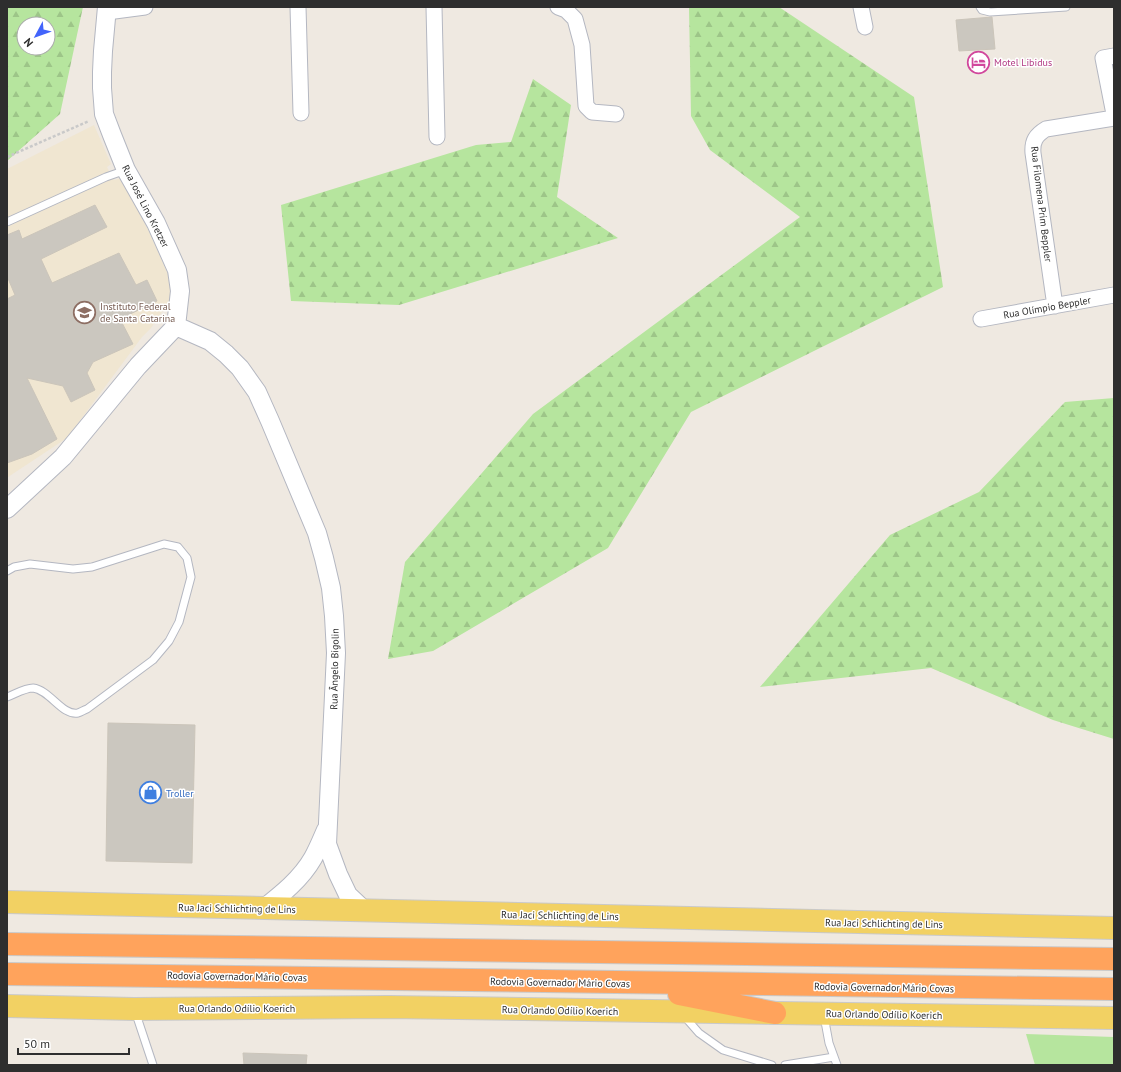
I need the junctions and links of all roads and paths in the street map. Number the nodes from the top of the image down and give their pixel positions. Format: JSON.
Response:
{"nodes":[{"id":1,"x":146,"y":7,"type":"edge"},
{"id":2,"x":298,"y":7,"type":"edge"},
{"id":3,"x":434,"y":7,"type":"edge"},
{"id":4,"x":558,"y":7,"type":"edge"},
{"id":5,"x":861,"y":7,"type":"edge"},
{"id":6,"x":980,"y":7,"type":"edge"},
{"id":7,"x":1066,"y":7,"type":"edge"},
{"id":8,"x":107,"y":10,"type":"edge"},
{"id":9,"x":865,"y":27,"type":"dead end"},
{"id":10,"x":1114,"y":56,"type":"edge"},
{"id":11,"x":301,"y":113,"type":"dead end"},
{"id":12,"x":104,"y":114,"type":"junction"},
{"id":13,"x":616,"y":114,"type":"dead end"},
{"id":14,"x":1114,"y":114,"type":"edge"},
{"id":15,"x":1114,"y":118,"type":"edge"},
{"id":16,"x":437,"y":137,"type":"dead end"},
{"id":17,"x":7,"y":157,"type":"edge"},
{"id":18,"x":126,"y":170,"type":"junction"},
{"id":19,"x":7,"y":222,"type":"edge"},
{"id":20,"x":1114,"y":295,"type":"edge"},
{"id":21,"x":1055,"y":306,"type":"junction"},
{"id":22,"x":981,"y":319,"type":"dead end"},
{"id":23,"x":176,"y":326,"type":"junction"},
{"id":24,"x":7,"y":509,"type":"edge"},
{"id":25,"x":7,"y":571,"type":"edge"},
{"id":26,"x":7,"y":697,"type":"edge"},
{"id":27,"x":328,"y":828,"type":"junction"},
{"id":28,"x":7,"y":902,"type":"edge"},
{"id":29,"x":263,"y":909,"type":"junction"},
{"id":30,"x":364,"y":911,"type":"junction"},
{"id":31,"x":1114,"y":928,"type":"edge"},
{"id":32,"x":7,"y":944,"type":"edge"},
{"id":33,"x":1114,"y":959,"type":"edge"},
{"id":34,"x":7,"y":974,"type":"edge"},
{"id":35,"x":623,"y":983,"type":"junction"},
{"id":36,"x":1114,"y":989,"type":"edge"},
{"id":37,"x":7,"y":1006,"type":"edge"},
{"id":38,"x":134,"y":1009,"type":"junction"},
{"id":39,"x":681,"y":1011,"type":"junction"},
{"id":40,"x":775,"y":1013,"type":"junction"},
{"id":41,"x":824,"y":1014,"type":"junction"},
{"id":42,"x":1114,"y":1018,"type":"edge"},
{"id":43,"x":834,"y":1058,"type":"junction"},
{"id":44,"x":153,"y":1065,"type":"edge"},
{"id":45,"x":772,"y":1065,"type":"edge"},
{"id":46,"x":785,"y":1065,"type":"edge"},
{"id":47,"x":837,"y":1065,"type":"edge"}],
"edges":[{"from":1,"to":8,"type":"street"},
{"from":2,"to":11,"type":"street"},
{"from":3,"to":16,"type":"street"},
{"from":4,"to":13,"type":"street"},
{"from":5,"to":9,"type":"street"},
{"from":6,"to":7,"type":"lane"},
{"from":8,"to":12,"type":"street","name":"Rua José Lino Kretzer"},
{"from":10,"to":14,"type":"street"},
{"from":12,"to":17,"type":"path"},
{"from":12,"to":18,"type":"street","name":"Rua José Lino Kretzer"},
{"from":15,"to":21,"type":"street","name":"Rua Filomena Prim Beppler"},
{"from":18,"to":19,"type":"lane"},
{"from":18,"to":23,"type":"street","name":"Rua José Lino Kretzer"},
{"from":20,"to":21,"type":"street","name":"Rua Olímpio Beppler"},
{"from":21,"to":22,"type":"street","name":"Rua Olímpio Beppler"},
{"from":23,"to":24,"type":"street"},
{"from":23,"to":27,"type":"street","name":"Rua Ângelo Bigolin"},
{"from":25,"to":26,"type":"lane"},
{"from":27,"to":29,"type":"street"},
{"from":27,"to":30,"type":"street","name":"Rua Ângelo Bigolin"},
{"from":28,"to":29,"type":"main road","name":"Rua Jaci Schlichting de Lins"},
{"from":29,"to":30,"type":"main road","name":"Rua Jaci Schlichting de Lins"},
{"from":30,"to":31,"type":"main road","name":"Rua Jaci Schlichting de Lins"},
{"from":32,"to":33,"type":"highway"},
{"from":34,"to":35,"type":"highway","name":"Rodovia Governador Mário Covas"},
{"from":35,"to":36,"type":"highway","name":"Rodovia Governador Mário Covas"},
{"from":35,"to":40,"type":"highway"},
{"from":37,"to":38,"type":"main road","name":"Rua Orlando Odílio Koerich"},
{"from":38,"to":39,"type":"main road","name":"Rua Orlando Odílio Koerich"},
{"from":38,"to":44,"type":"lane"},
{"from":39,"to":40,"type":"main road","name":"Rua Orlando Odílio Koerich"},
{"from":39,"to":45,"type":"lane"},
{"from":40,"to":41,"type":"main road","name":"Rua Orlando Odílio Koerich"},
{"from":41,"to":42,"type":"main road","name":"Rua Orlando Odílio Koerich"},
{"from":41,"to":43,"type":"lane"},
{"from":43,"to":46,"type":"lane"},
{"from":43,"to":47,"type":"lane"}]}
